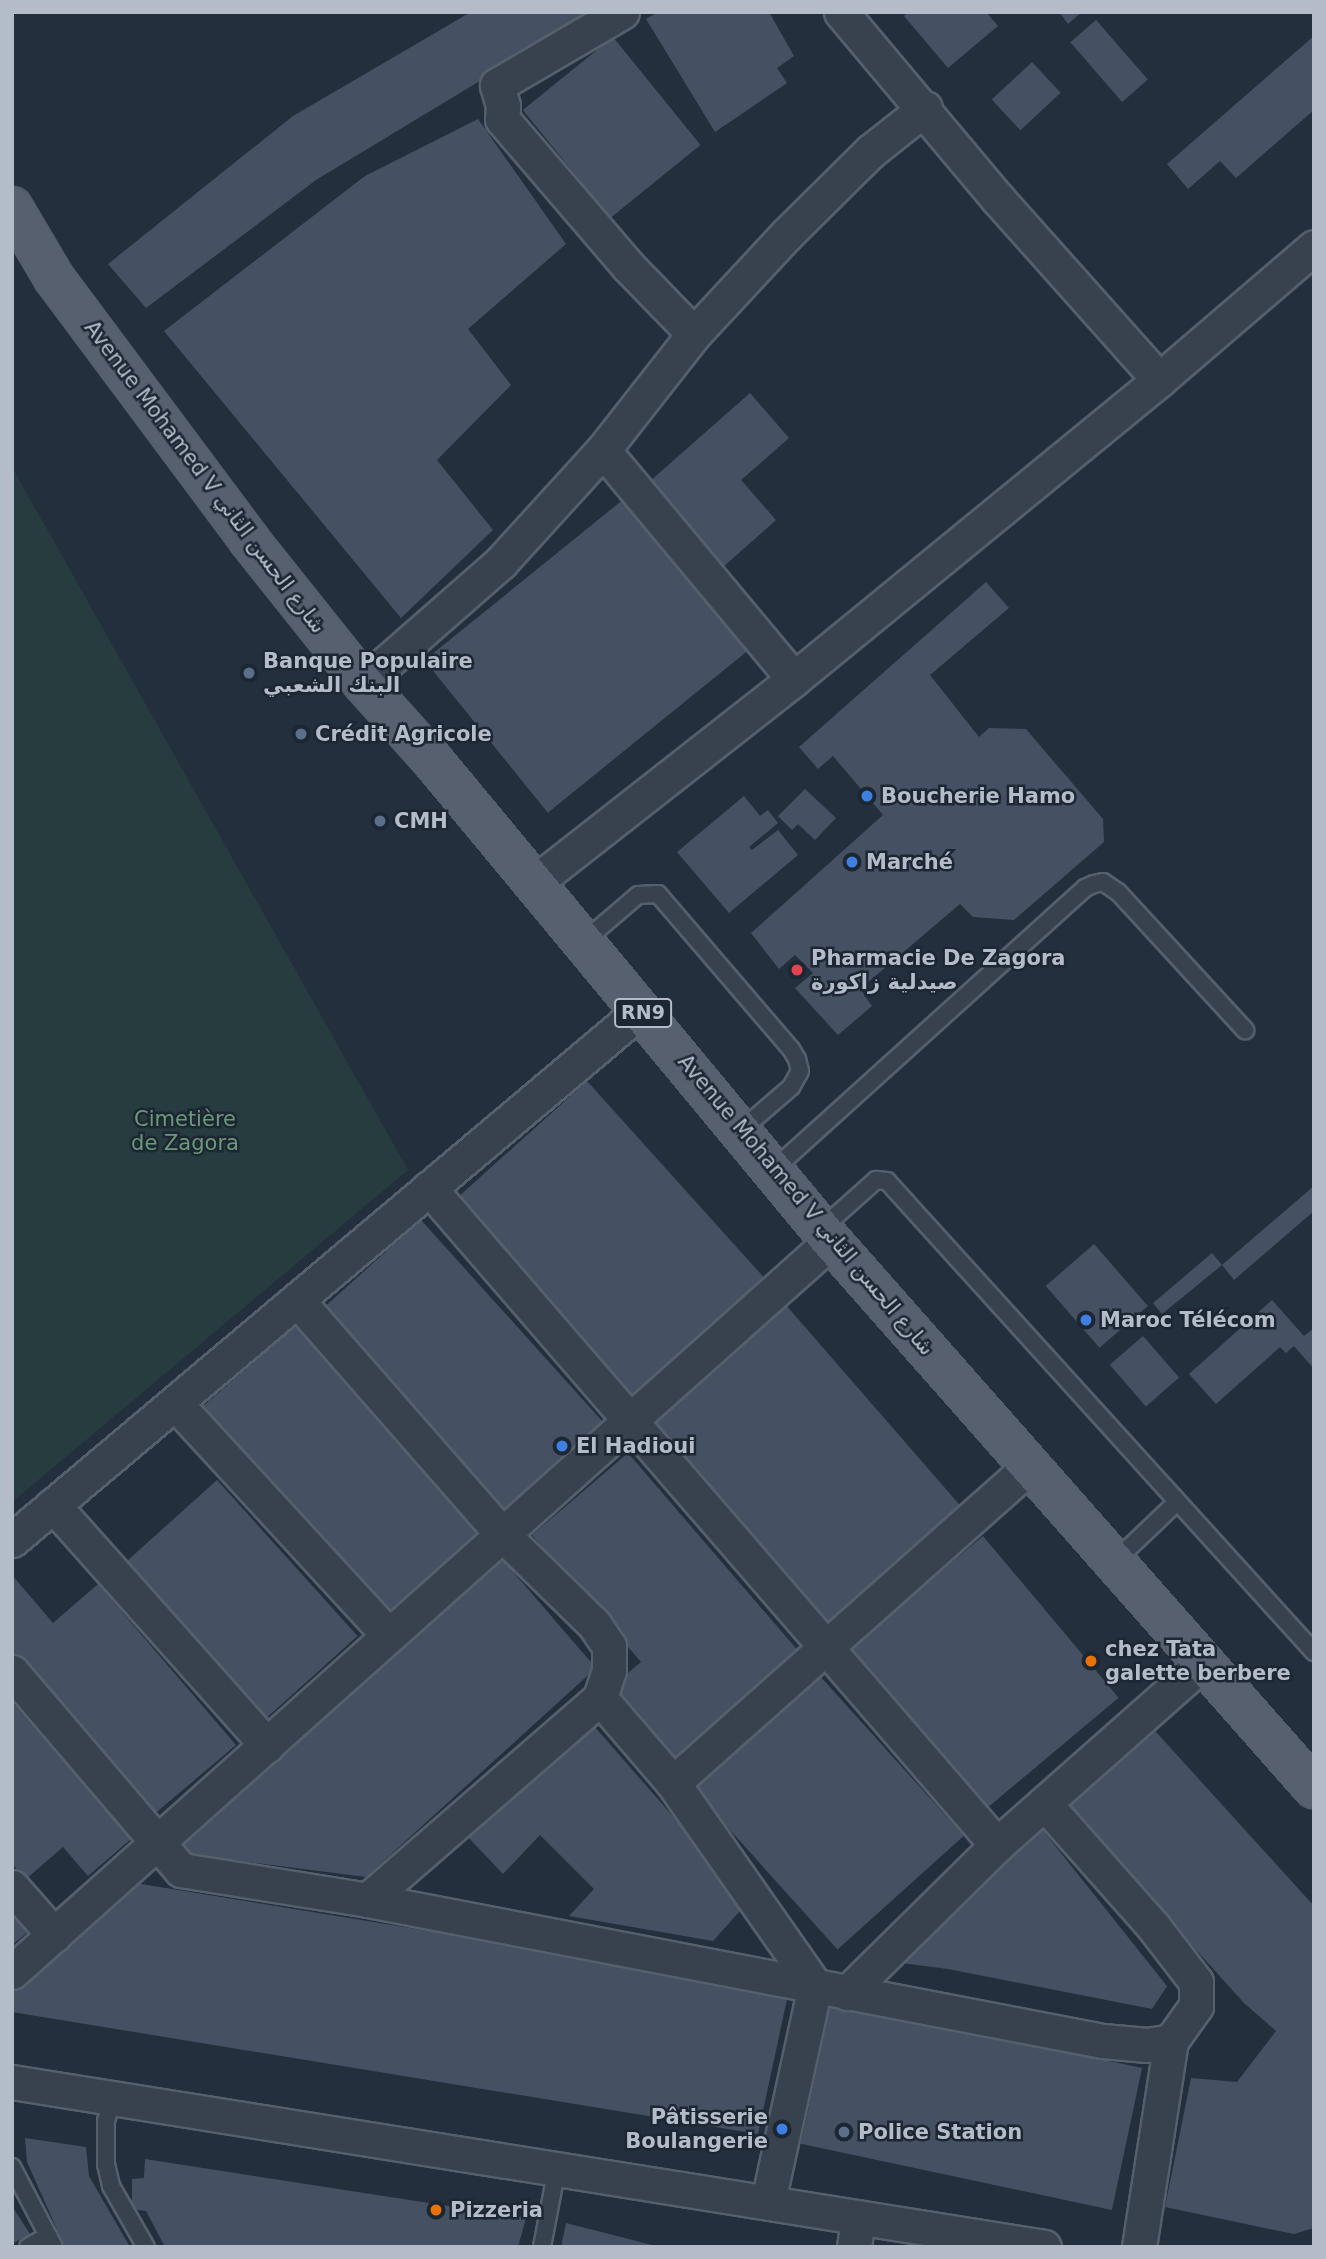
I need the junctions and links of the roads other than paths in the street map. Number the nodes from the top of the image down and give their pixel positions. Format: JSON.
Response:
{"nodes":[{"id":1,"x":622,"y":12,"type":"edge"},
{"id":2,"x":841,"y":12,"type":"edge"},
{"id":3,"x":925,"y":108,"type":"junction"},
{"id":4,"x":12,"y":207,"type":"edge"},
{"id":5,"x":1314,"y":247,"type":"edge"},
{"id":6,"x":694,"y":334,"type":"junction"},
{"id":7,"x":1158,"y":380,"type":"junction"},
{"id":8,"x":603,"y":450,"type":"junction"},
{"id":9,"x":794,"y":679,"type":"junction"},
{"id":10,"x":363,"y":683,"type":"junction"},
{"id":11,"x":534,"y":883,"type":"junction"},
{"id":12,"x":583,"y":942,"type":"junction"},
{"id":13,"x":641,"y":1010,"type":"junction"},
{"id":14,"x":1245,"y":1030,"type":"dead end"},
{"id":15,"x":740,"y":1131,"type":"junction"},
{"id":16,"x":773,"y":1170,"type":"junction"},
{"id":17,"x":429,"y":1188,"type":"junction"},
{"id":18,"x":826,"y":1235,"type":"junction"},
{"id":19,"x":297,"y":1300,"type":"junction"},
{"id":20,"x":175,"y":1403,"type":"junction"},
{"id":21,"x":630,"y":1420,"type":"junction"},
{"id":22,"x":1031,"y":1465,"type":"junction"},
{"id":23,"x":1177,"y":1502,"type":"junction"},
{"id":24,"x":53,"y":1505,"type":"junction"},
{"id":25,"x":502,"y":1534,"type":"junction"},
{"id":26,"x":12,"y":1539,"type":"edge"},
{"id":27,"x":1114,"y":1562,"type":"junction"},
{"id":28,"x":389,"y":1636,"type":"junction"},
{"id":29,"x":826,"y":1647,"type":"junction"},
{"id":30,"x":1314,"y":1652,"type":"edge"},
{"id":31,"x":1203,"y":1663,"type":"junction"},
{"id":32,"x":12,"y":1672,"type":"edge"},
{"id":33,"x":600,"y":1698,"type":"junction"},
{"id":34,"x":267,"y":1745,"type":"junction"},
{"id":35,"x":673,"y":1783,"type":"junction"},
{"id":36,"x":1314,"y":1788,"type":"edge"},
{"id":37,"x":1044,"y":1802,"type":"junction"},
{"id":38,"x":158,"y":1842,"type":"junction"},
{"id":39,"x":997,"y":1844,"type":"junction"},
{"id":40,"x":12,"y":1887,"type":"edge"},
{"id":41,"x":368,"y":1900,"type":"junction"},
{"id":42,"x":54,"y":1935,"type":"junction"},
{"id":43,"x":12,"y":1972,"type":"edge"},
{"id":44,"x":815,"y":1986,"type":"junction"},
{"id":45,"x":847,"y":1993,"type":"junction"},
{"id":46,"x":1171,"y":2041,"type":"junction"},
{"id":47,"x":12,"y":2082,"type":"edge"},
{"id":48,"x":113,"y":2098,"type":"junction"},
{"id":49,"x":12,"y":2167,"type":"edge"},
{"id":50,"x":557,"y":2168,"type":"junction"},
{"id":51,"x":768,"y":2202,"type":"junction"},
{"id":52,"x":856,"y":2232,"type":"edge"},
{"id":53,"x":905,"y":2236,"type":"edge"},
{"id":54,"x":51,"y":2241,"type":"edge"},
{"id":55,"x":28,"y":2247,"type":"edge"},
{"id":56,"x":146,"y":2247,"type":"edge"},
{"id":57,"x":542,"y":2247,"type":"edge"},
{"id":58,"x":1044,"y":2247,"type":"edge"},
{"id":59,"x":1139,"y":2247,"type":"edge"}],
"edges":[{"from":1,"to":6,"type":"street"},
{"from":2,"to":3,"type":"street"},
{"from":3,"to":6,"type":"street"},
{"from":3,"to":7,"type":"street"},
{"from":4,"to":10,"type":"main road","name":"Avenue Mohamed V شارع الحسن الثاني","number":"RN9"},
{"from":5,"to":7,"type":"street"},
{"from":6,"to":8,"type":"street"},
{"from":7,"to":9,"type":"street"},
{"from":8,"to":9,"type":"street"},
{"from":8,"to":10,"type":"street"},
{"from":9,"to":11,"type":"street"},
{"from":10,"to":11,"type":"main road","name":"Avenue Mohamed V شارع الحسن الثاني","number":"RN9"},
{"from":11,"to":12,"type":"main road","name":"Avenue Mohamed V شارع الحسن الثاني","number":"RN9"},
{"from":12,"to":13,"type":"main road","name":"Avenue Mohamed V شارع الحسن الثاني","number":"RN9"},
{"from":12,"to":15,"type":"lane"},
{"from":13,"to":15,"type":"main road","name":"Avenue Mohamed V شارع الحسن الثاني","number":"RN9"},
{"from":13,"to":17,"type":"street"},
{"from":14,"to":16,"type":"lane"},
{"from":15,"to":16,"type":"main road","name":"Avenue Mohamed V شارع الحسن الثاني","number":"RN9"},
{"from":16,"to":18,"type":"main road","name":"Avenue Mohamed V شارع الحسن الثاني","number":"RN9"},
{"from":17,"to":19,"type":"street"},
{"from":17,"to":21,"type":"street"},
{"from":18,"to":21,"type":"street"},
{"from":18,"to":22,"type":"main road","name":"Avenue Mohamed V شارع الحسن الثاني","number":"RN9"},
{"from":18,"to":23,"type":"lane"},
{"from":19,"to":20,"type":"street"},
{"from":19,"to":25,"type":"street"},
{"from":20,"to":24,"type":"street"},
{"from":20,"to":28,"type":"street"},
{"from":21,"to":25,"type":"street"},
{"from":21,"to":29,"type":"street"},
{"from":22,"to":27,"type":"main road","name":"Avenue Mohamed V شارع الحسن الثاني","number":"RN9"},
{"from":22,"to":29,"type":"street"},
{"from":23,"to":27,"type":"lane"},
{"from":23,"to":30,"type":"lane"},
{"from":24,"to":26,"type":"street"},
{"from":24,"to":34,"type":"street"},
{"from":25,"to":28,"type":"street"},
{"from":25,"to":33,"type":"street"},
{"from":27,"to":31,"type":"main road","name":"Avenue Mohamed V شارع الحسن الثاني","number":"RN9"},
{"from":28,"to":34,"type":"street"},
{"from":29,"to":35,"type":"street"},
{"from":29,"to":39,"type":"street"},
{"from":31,"to":36,"type":"main road","name":"Avenue Mohamed V شارع الحسن الثاني","number":"RN9"},
{"from":31,"to":37,"type":"street"},
{"from":32,"to":38,"type":"street"},
{"from":33,"to":35,"type":"street"},
{"from":33,"to":41,"type":"street"},
{"from":34,"to":38,"type":"street"},
{"from":35,"to":44,"type":"street"},
{"from":37,"to":39,"type":"street"},
{"from":37,"to":46,"type":"street"},
{"from":38,"to":41,"type":"street"},
{"from":38,"to":42,"type":"street"},
{"from":39,"to":45,"type":"street"},
{"from":40,"to":42,"type":"street"},
{"from":41,"to":44,"type":"street"},
{"from":42,"to":43,"type":"street"},
{"from":44,"to":45,"type":"street"},
{"from":44,"to":51,"type":"street"},
{"from":45,"to":46,"type":"street"},
{"from":46,"to":59,"type":"street"},
{"from":47,"to":48,"type":"street"},
{"from":48,"to":50,"type":"street"},
{"from":48,"to":56,"type":"lane"},
{"from":49,"to":54,"type":"lane"},
{"from":50,"to":51,"type":"street"},
{"from":50,"to":57,"type":"lane"},
{"from":51,"to":52,"type":"street"},
{"from":52,"to":53,"type":"street"},
{"from":53,"to":58,"type":"street"},
{"from":54,"to":55,"type":"lane"}]}
